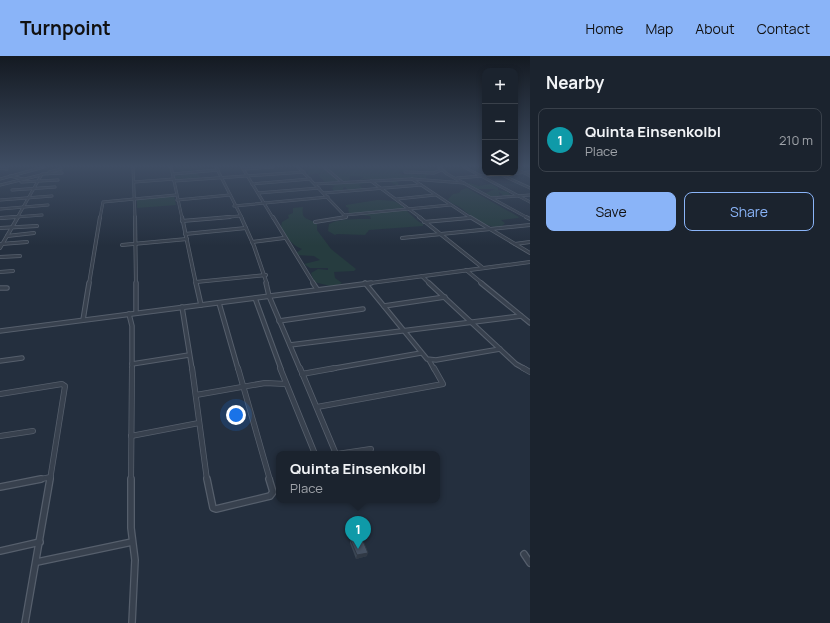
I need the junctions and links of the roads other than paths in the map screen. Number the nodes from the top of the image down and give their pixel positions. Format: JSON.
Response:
{"nodes":[{"id":1,"x":32,"y":193,"type":"edge"},
{"id":2,"x":135,"y":193,"type":"edge"},
{"id":3,"x":263,"y":193,"type":"edge"},
{"id":4,"x":324,"y":193,"type":"edge"},
{"id":5,"x":389,"y":193,"type":"edge"},
{"id":6,"x":482,"y":193,"type":"edge"},
{"id":7,"x":513,"y":193,"type":"edge"},
{"id":8,"x":258,"y":194,"type":"joint"},
{"id":9,"x":176,"y":195,"type":"joint"},
{"id":10,"x":230,"y":195,"type":"joint"},
{"id":11,"x":435,"y":195,"type":"joint"},
{"id":12,"x":530,"y":195,"type":"edge"},
{"id":13,"x":52,"y":196,"type":"dead end"},
{"id":14,"x":518,"y":196,"type":"junction"},
{"id":15,"x":328,"y":197,"type":"junction"},
{"id":16,"x":29,"y":198,"type":"junction"},
{"id":17,"x":490,"y":198,"type":"junction"},
{"id":18,"x":135,"y":199,"type":"junction"},
{"id":19,"x":397,"y":199,"type":"junction"},
{"id":20,"x":0,"y":200,"type":"edge"},
{"id":21,"x":177,"y":200,"type":"junction"},
{"id":22,"x":530,"y":202,"type":"edge"},
{"id":23,"x":263,"y":203,"type":"junction"},
{"id":24,"x":48,"y":204,"type":"dead end"},
{"id":25,"x":450,"y":205,"type":"junction"},
{"id":26,"x":234,"y":206,"type":"junction"},
{"id":27,"x":24,"y":207,"type":"junction"},
{"id":28,"x":0,"y":209,"type":"edge"},
{"id":29,"x":409,"y":209,"type":"junction"},
{"id":30,"x":42,"y":215,"type":"dead end"},
{"id":31,"x":344,"y":215,"type":"junction"},
{"id":32,"x":18,"y":216,"type":"junction"},
{"id":33,"x":240,"y":216,"type":"junction"},
{"id":34,"x":0,"y":218,"type":"edge"},
{"id":35,"x":470,"y":218,"type":"junction"},
{"id":36,"x":530,"y":220,"type":"edge"},
{"id":37,"x":182,"y":221,"type":"junction"},
{"id":38,"x":315,"y":222,"type":"dead end"},
{"id":39,"x":424,"y":222,"type":"junction"},
{"id":40,"x":530,"y":225,"type":"edge"},
{"id":41,"x":37,"y":226,"type":"dead end"},
{"id":42,"x":0,"y":228,"type":"edge"},
{"id":43,"x":12,"y":228,"type":"junction"},
{"id":44,"x":246,"y":228,"type":"junction"},
{"id":45,"x":490,"y":229,"type":"junction"},
{"id":46,"x":34,"y":233,"type":"dead end"},
{"id":47,"x":185,"y":234,"type":"junction"},
{"id":48,"x":440,"y":234,"type":"junction"},
{"id":49,"x":7,"y":236,"type":"junction"},
{"id":50,"x":284,"y":238,"type":"junction"},
{"id":51,"x":402,"y":238,"type":"dead end"},
{"id":52,"x":187,"y":239,"type":"junction"},
{"id":53,"x":27,"y":242,"type":"dead end"},
{"id":54,"x":252,"y":242,"type":"junction"},
{"id":55,"x":530,"y":242,"type":"edge"},
{"id":56,"x":1,"y":244,"type":"edge"},
{"id":57,"x":136,"y":244,"type":"junction"},
{"id":58,"x":515,"y":244,"type":"junction"},
{"id":59,"x":122,"y":245,"type":"dead end"},
{"id":60,"x":0,"y":248,"type":"edge"},
{"id":61,"x":530,"y":253,"type":"edge"},
{"id":62,"x":20,"y":256,"type":"dead end"},
{"id":63,"x":0,"y":258,"type":"edge"},
{"id":64,"x":530,"y":262,"type":"edge"},
{"id":65,"x":483,"y":268,"type":"junction"},
{"id":66,"x":466,"y":270,"type":"junction"},
{"id":67,"x":13,"y":271,"type":"dead end"},
{"id":68,"x":0,"y":272,"type":"edge"},
{"id":69,"x":266,"y":275,"type":"junction"},
{"id":70,"x":422,"y":276,"type":"junction"},
{"id":71,"x":196,"y":282,"type":"junction"},
{"id":72,"x":365,"y":283,"type":"junction"},
{"id":73,"x":0,"y":288,"type":"edge"},
{"id":74,"x":7,"y":288,"type":"dead end"},
{"id":75,"x":317,"y":289,"type":"junction"},
{"id":76,"x":269,"y":296,"type":"junction"},
{"id":77,"x":445,"y":297,"type":"junction"},
{"id":78,"x":255,"y":298,"type":"junction"},
{"id":79,"x":219,"y":303,"type":"junction"},
{"id":80,"x":201,"y":305,"type":"junction"},
{"id":81,"x":384,"y":306,"type":"junction"},
{"id":82,"x":182,"y":307,"type":"junction"},
{"id":83,"x":363,"y":309,"type":"dead end"},
{"id":84,"x":136,"y":313,"type":"junction"},
{"id":85,"x":128,"y":314,"type":"junction"},
{"id":86,"x":521,"y":316,"type":"junction"},
{"id":87,"x":83,"y":320,"type":"junction"},
{"id":88,"x":279,"y":321,"type":"junction"},
{"id":89,"x":470,"y":321,"type":"junction"},
{"id":90,"x":530,"y":323,"type":"edge"},
{"id":91,"x":402,"y":329,"type":"junction"},
{"id":92,"x":0,"y":331,"type":"edge"},
{"id":93,"x":290,"y":345,"type":"junction"},
{"id":94,"x":500,"y":349,"type":"junction"},
{"id":95,"x":421,"y":353,"type":"junction"},
{"id":96,"x":189,"y":355,"type":"junction"},
{"id":97,"x":22,"y":358,"type":"dead end"},
{"id":98,"x":429,"y":360,"type":"junction"},
{"id":99,"x":0,"y":362,"type":"edge"},
{"id":100,"x":132,"y":364,"type":"junction"},
{"id":101,"x":529,"y":373,"type":"edge"},
{"id":102,"x":302,"y":374,"type":"junction"},
{"id":103,"x":286,"y":384,"type":"junction"},
{"id":104,"x":242,"y":386,"type":"junction"},
{"id":105,"x":0,"y":394,"type":"edge"},
{"id":106,"x":196,"y":394,"type":"junction"},
{"id":107,"x":316,"y":407,"type":"junction"},
{"id":108,"x":199,"y":423,"type":"junction"},
{"id":109,"x":33,"y":431,"type":"dead end"},
{"id":110,"x":0,"y":436,"type":"edge"},
{"id":111,"x":131,"y":436,"type":"junction"},
{"id":112,"x":371,"y":449,"type":"dead end"},
{"id":113,"x":314,"y":451,"type":"edge"},
{"id":114,"x":335,"y":451,"type":"edge"},
{"id":115,"x":357,"y":451,"type":"edge"},
{"id":116,"x":51,"y":477,"type":"junction"},
{"id":117,"x":0,"y":487,"type":"edge"},
{"id":118,"x":40,"y":542,"type":"junction"},
{"id":119,"x":132,"y":542,"type":"junction"},
{"id":120,"x":0,"y":551,"type":"edge"},
{"id":121,"x":524,"y":554,"type":"dead end"},
{"id":122,"x":37,"y":562,"type":"junction"},
{"id":123,"x":530,"y":563,"type":"edge"},
{"id":124,"x":25,"y":623,"type":"edge"},
{"id":125,"x":132,"y":623,"type":"edge"}],
"edges":[{"from":1,"to":16,"type":"street"},
{"from":2,"to":18,"type":"street"},
{"from":3,"to":8,"type":"street"},
{"from":4,"to":15,"type":"street"},
{"from":5,"to":19,"type":"street"},
{"from":6,"to":17,"type":"street"},
{"from":7,"to":14,"type":"street"},
{"from":8,"to":23,"type":"street"},
{"from":9,"to":18,"type":"street"},
{"from":9,"to":21,"type":"street"},
{"from":10,"to":21,"type":"street"},
{"from":10,"to":26,"type":"street"},
{"from":11,"to":19,"type":"street"},
{"from":11,"to":25,"type":"street"},
{"from":12,"to":14,"type":"street"},
{"from":13,"to":16,"type":"street"},
{"from":14,"to":17,"type":"street"},
{"from":14,"to":22,"type":"street"},
{"from":15,"to":23,"type":"street"},
{"from":15,"to":31,"type":"street"},
{"from":16,"to":20,"type":"street"},
{"from":16,"to":27,"type":"street"},
{"from":17,"to":36,"type":"street"},
{"from":18,"to":57,"type":"street"},
{"from":18,"to":87,"type":"street"},
{"from":19,"to":29,"type":"street"},
{"from":21,"to":37,"type":"street"},
{"from":23,"to":26,"type":"street"},
{"from":23,"to":50,"type":"street"},
{"from":24,"to":27,"type":"street"},
{"from":25,"to":29,"type":"street"},
{"from":25,"to":35,"type":"street"},
{"from":26,"to":33,"type":"street"},
{"from":27,"to":28,"type":"street"},
{"from":27,"to":32,"type":"street"},
{"from":29,"to":31,"type":"street"},
{"from":29,"to":39,"type":"street"},
{"from":30,"to":32,"type":"street"},
{"from":31,"to":38,"type":"street"},
{"from":32,"to":34,"type":"street"},
{"from":32,"to":43,"type":"street"},
{"from":33,"to":37,"type":"street"},
{"from":33,"to":44,"type":"street"},
{"from":35,"to":39,"type":"street"},
{"from":35,"to":45,"type":"street"},
{"from":37,"to":47,"type":"street"},
{"from":39,"to":48,"type":"street"},
{"from":40,"to":45,"type":"street"},
{"from":41,"to":43,"type":"street"},
{"from":42,"to":43,"type":"street"},
{"from":43,"to":49,"type":"street"},
{"from":44,"to":47,"type":"street"},
{"from":44,"to":54,"type":"street"},
{"from":45,"to":48,"type":"street"},
{"from":45,"to":58,"type":"street"},
{"from":46,"to":49,"type":"street"},
{"from":47,"to":52,"type":"street"},
{"from":48,"to":51,"type":"street"},
{"from":48,"to":65,"type":"street"},
{"from":49,"to":56,"type":"street"},
{"from":50,"to":54,"type":"street"},
{"from":50,"to":75,"type":"street"},
{"from":52,"to":57,"type":"street"},
{"from":52,"to":71,"type":"street"},
{"from":53,"to":56,"type":"street"},
{"from":54,"to":69,"type":"street"},
{"from":55,"to":58,"type":"street"},
{"from":56,"to":60,"type":"street"},
{"from":57,"to":59,"type":"street"},
{"from":57,"to":84,"type":"street"},
{"from":58,"to":61,"type":"street"},
{"from":62,"to":63,"type":"street"},
{"from":64,"to":65,"type":"street"},
{"from":65,"to":66,"type":"street"},
{"from":66,"to":70,"type":"street"},
{"from":66,"to":86,"type":"street"},
{"from":67,"to":68,"type":"street"},
{"from":69,"to":71,"type":"street"},
{"from":69,"to":76,"type":"street"},
{"from":70,"to":72,"type":"street"},
{"from":70,"to":77,"type":"street"},
{"from":71,"to":80,"type":"street"},
{"from":72,"to":75,"type":"street"},
{"from":72,"to":81,"type":"street"},
{"from":73,"to":74,"type":"street"},
{"from":75,"to":76,"type":"street"},
{"from":76,"to":78,"type":"street"},
{"from":76,"to":88,"type":"street"},
{"from":77,"to":81,"type":"street"},
{"from":77,"to":89,"type":"street"},
{"from":78,"to":79,"type":"street"},
{"from":78,"to":103,"type":"street"},
{"from":79,"to":80,"type":"street"},
{"from":79,"to":104,"type":"street"},
{"from":80,"to":82,"type":"street"},
{"from":81,"to":91,"type":"street"},
{"from":82,"to":84,"type":"street"},
{"from":82,"to":96,"type":"street"},
{"from":83,"to":88,"type":"street"},
{"from":84,"to":85,"type":"street"},
{"from":85,"to":87,"type":"street"},
{"from":85,"to":100,"type":"street"},
{"from":86,"to":89,"type":"street"},
{"from":86,"to":90,"type":"street"},
{"from":87,"to":92,"type":"street"},
{"from":88,"to":93,"type":"street"},
{"from":89,"to":91,"type":"street"},
{"from":89,"to":94,"type":"street"},
{"from":91,"to":93,"type":"street"},
{"from":91,"to":95,"type":"street"},
{"from":93,"to":102,"type":"street"},
{"from":94,"to":98,"type":"street"},
{"from":94,"to":101,"type":"street"},
{"from":95,"to":98,"type":"street"},
{"from":95,"to":102,"type":"street"},
{"from":96,"to":100,"type":"street"},
{"from":96,"to":106,"type":"street"},
{"from":97,"to":99,"type":"street"},
{"from":98,"to":107,"type":"street"},
{"from":100,"to":111,"type":"street"},
{"from":102,"to":107,"type":"street"},
{"from":103,"to":104,"type":"street"},
{"from":103,"to":113,"type":"street"},
{"from":104,"to":106,"type":"street"},
{"from":104,"to":108,"type":"street"},
{"from":105,"to":116,"type":"street"},
{"from":106,"to":108,"type":"street"},
{"from":107,"to":114,"type":"street"},
{"from":108,"to":111,"type":"street"},
{"from":109,"to":110,"type":"street"},
{"from":111,"to":119,"type":"street"},
{"from":112,"to":115,"type":"street"},
{"from":116,"to":117,"type":"street"},
{"from":116,"to":118,"type":"street"},
{"from":118,"to":120,"type":"street"},
{"from":118,"to":122,"type":"street"},
{"from":119,"to":122,"type":"street"},
{"from":119,"to":125,"type":"street"},
{"from":121,"to":123,"type":"street"},
{"from":122,"to":124,"type":"street"}]}
